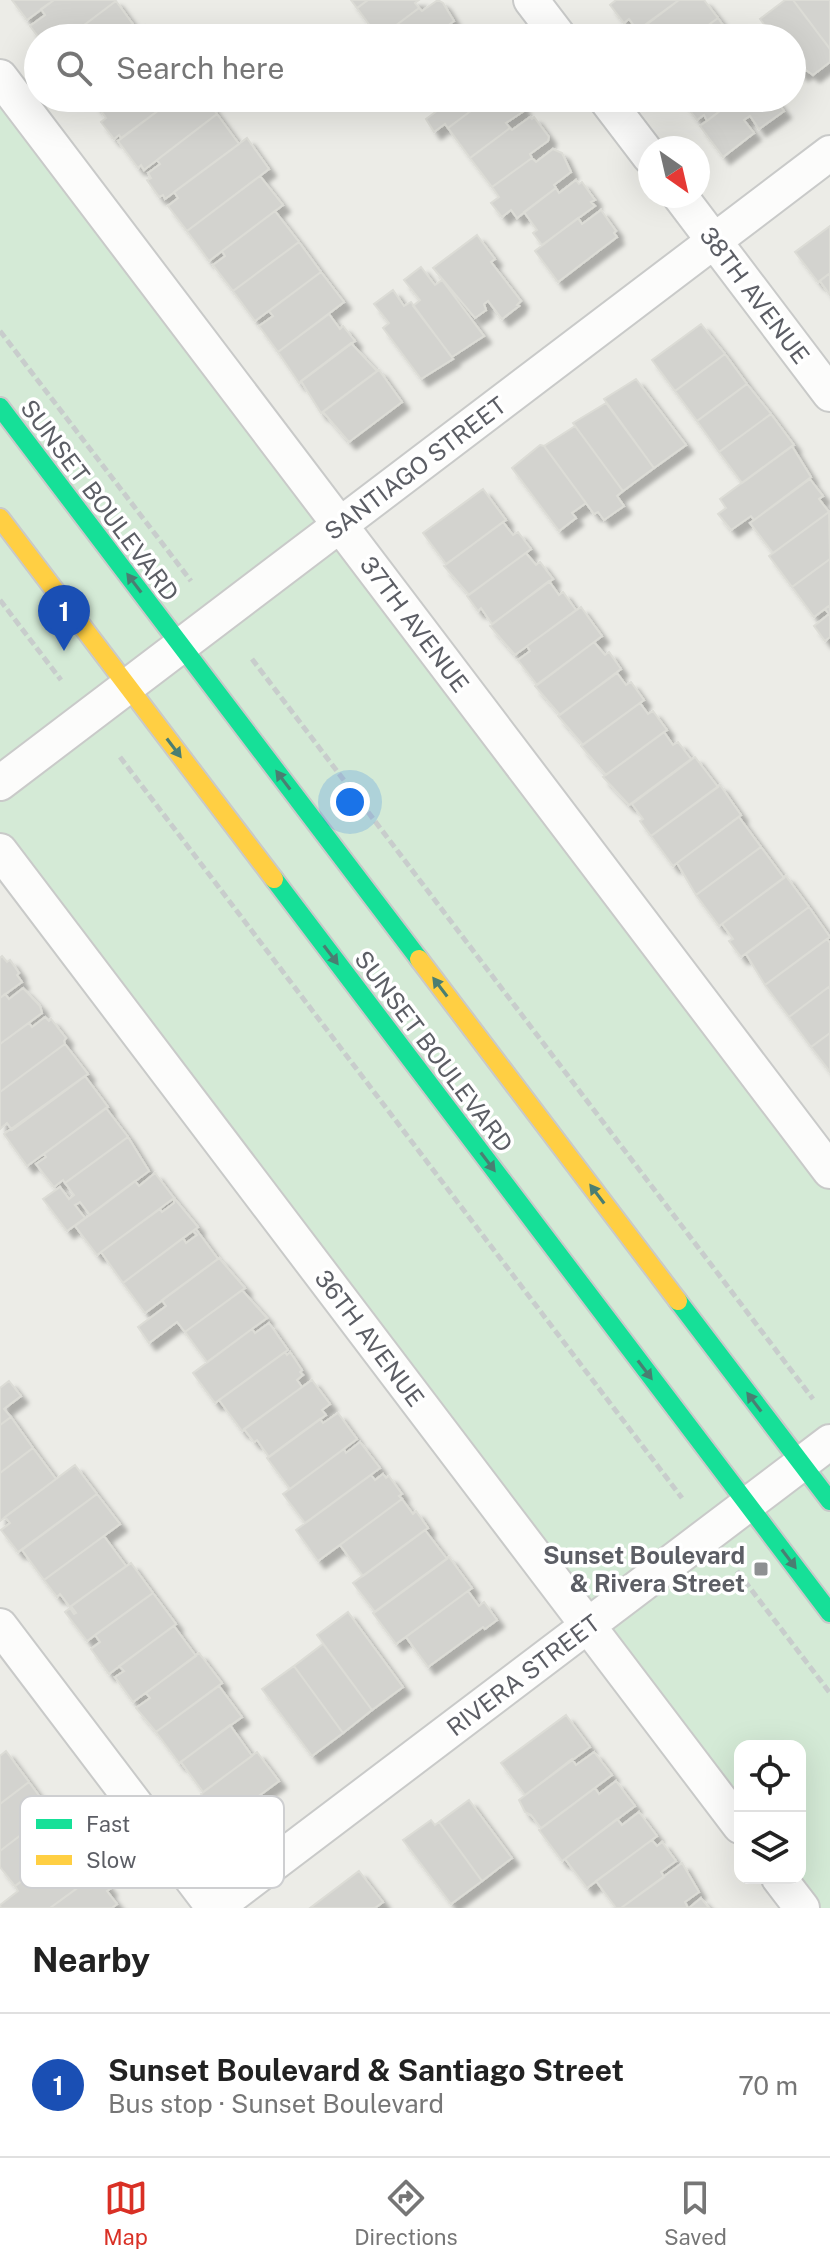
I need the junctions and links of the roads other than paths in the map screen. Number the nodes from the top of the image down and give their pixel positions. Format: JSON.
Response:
{"nodes":[{"id":1,"x":531,"y":0,"type":"edge"},
{"id":2,"x":549,"y":24,"type":"edge"},
{"id":3,"x":0,"y":77,"type":"edge"},
{"id":4,"x":24,"y":109,"type":"edge"},
{"id":5,"x":27,"y":112,"type":"edge"},
{"id":6,"x":616,"y":112,"type":"edge"},
{"id":7,"x":638,"y":141,"type":"edge"},
{"id":8,"x":830,"y":153,"type":"edge"},
{"id":9,"x":689,"y":208,"type":"edge"},
{"id":10,"x":714,"y":241,"type":"junction"},
{"id":11,"x":830,"y":394,"type":"edge"},
{"id":12,"x":0,"y":407,"type":"edge"},
{"id":13,"x":0,"y":518,"type":"edge"},
{"id":14,"x":340,"y":525,"type":"junction"},
{"id":15,"x":181,"y":645,"type":"junction"},
{"id":16,"x":127,"y":686,"type":"junction"},
{"id":17,"x":0,"y":783,"type":"edge"},
{"id":18,"x":0,"y":851,"type":"edge"},
{"id":19,"x":830,"y":1171,"type":"edge"},
{"id":20,"x":830,"y":1442,"type":"edge"},
{"id":21,"x":802,"y":1464,"type":"junction"},
{"id":22,"x":830,"y":1501,"type":"edge"},
{"id":23,"x":748,"y":1505,"type":"junction"},
{"id":24,"x":830,"y":1613,"type":"edge"},
{"id":25,"x":0,"y":1626,"type":"edge"},
{"id":26,"x":588,"y":1626,"type":"junction"},
{"id":27,"x":130,"y":1796,"type":"edge"},
{"id":28,"x":734,"y":1818,"type":"edge"},
{"id":29,"x":284,"y":1856,"type":"edge"},
{"id":30,"x":784,"y":1884,"type":"edge"},
{"id":31,"x":200,"y":1888,"type":"edge"},
{"id":32,"x":241,"y":1888,"type":"edge"},
{"id":33,"x":215,"y":1908,"type":"edge"},
{"id":34,"x":802,"y":1908,"type":"edge"}],
"edges":[{"from":1,"to":2,"type":"street"},
{"from":3,"to":4,"type":"street","name":"37TH AVENUE"},
{"from":5,"to":14,"type":"street","name":"37TH AVENUE"},
{"from":6,"to":7,"type":"street"},
{"from":8,"to":10,"type":"street","name":"SANTIAGO STREET"},
{"from":9,"to":10,"type":"street","name":"38TH AVENUE"},
{"from":10,"to":11,"type":"street","name":"38TH AVENUE"},
{"from":10,"to":14,"type":"street","name":"SANTIAGO STREET"},
{"from":15,"to":12,"type":"main road","name":"SUNSET BOULEVARD","one_way":true},
{"from":13,"to":16,"type":"main road","name":"SUNSET BOULEVARD"},
{"from":14,"to":15,"type":"street","name":"SANTIAGO STREET"},
{"from":14,"to":19,"type":"street","name":"37TH AVENUE"},
{"from":15,"to":16,"type":"street","name":"SANTIAGO STREET"},
{"from":21,"to":15,"type":"main road","name":"SUNSET BOULEVARD","one_way":true},
{"from":16,"to":17,"type":"street","name":"SANTIAGO STREET"},
{"from":16,"to":23,"type":"main road","name":"SUNSET BOULEVARD","one_way":true},
{"from":18,"to":26,"type":"street","name":"36TH AVENUE"},
{"from":20,"to":21,"type":"street","name":"RIVERA STREET"},
{"from":21,"to":22,"type":"main road","name":"SUNSET BOULEVARD"},
{"from":21,"to":23,"type":"street","name":"RIVERA STREET"},
{"from":23,"to":24,"type":"main road","name":"SUNSET BOULEVARD","one_way":true},
{"from":23,"to":26,"type":"street","name":"RIVERA STREET"},
{"from":25,"to":27,"type":"street"},
{"from":26,"to":28,"type":"street","name":"36TH AVENUE"},
{"from":26,"to":29,"type":"street","name":"RIVERA STREET"},
{"from":30,"to":34,"type":"street"},
{"from":31,"to":33,"type":"street"},
{"from":32,"to":33,"type":"street","name":"RIVERA STREET"}]}
